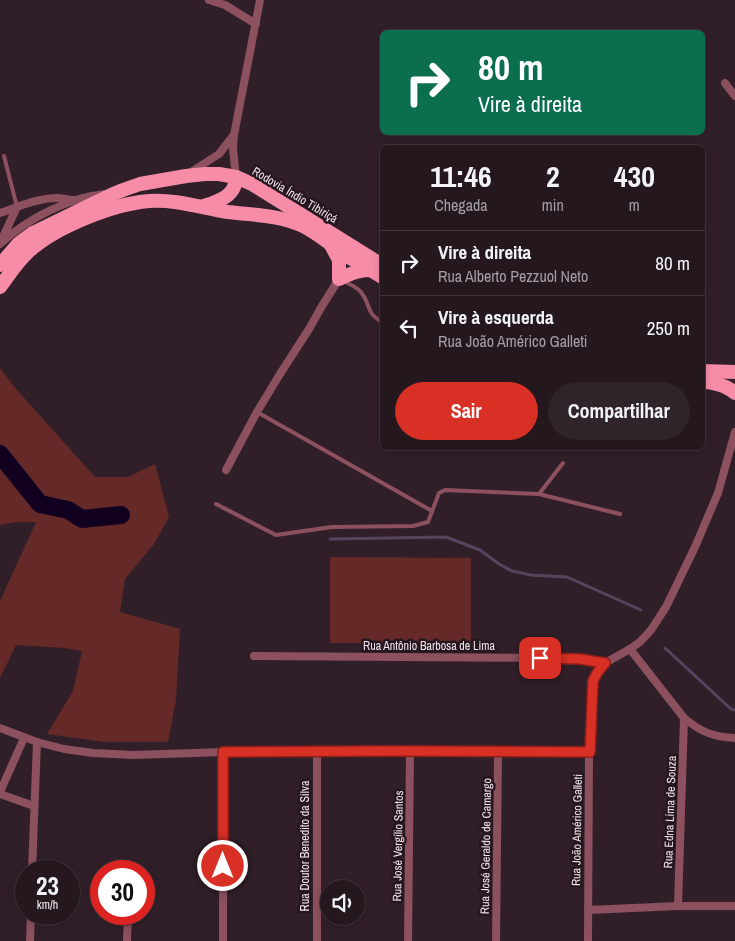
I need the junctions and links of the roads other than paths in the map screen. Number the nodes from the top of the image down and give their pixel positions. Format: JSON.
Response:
{"nodes":[{"id":1,"x":210,"y":0,"type":"edge"},
{"id":2,"x":260,"y":0,"type":"edge"},
{"id":3,"x":256,"y":24,"type":"junction"},
{"id":4,"x":725,"y":84,"type":"dead end"},
{"id":5,"x":735,"y":96,"type":"edge"},
{"id":6,"x":234,"y":134,"type":"junction"},
{"id":7,"x":4,"y":156,"type":"dead end"},
{"id":8,"x":186,"y":176,"type":"junction"},
{"id":9,"x":236,"y":178,"type":"junction"},
{"id":10,"x":115,"y":193,"type":"junction"},
{"id":11,"x":75,"y":200,"type":"junction"},
{"id":12,"x":17,"y":207,"type":"junction"},
{"id":13,"x":201,"y":207,"type":"junction"},
{"id":14,"x":0,"y":213,"type":"edge"},
{"id":15,"x":0,"y":243,"type":"edge"},
{"id":16,"x":331,"y":244,"type":"junction"},
{"id":17,"x":0,"y":265,"type":"edge"},
{"id":18,"x":376,"y":268,"type":"edge"},
{"id":19,"x":339,"y":279,"type":"junction"},
{"id":20,"x":0,"y":288,"type":"edge"},
{"id":21,"x":380,"y":321,"type":"edge"},
{"id":22,"x":705,"y":371,"type":"edge"},
{"id":23,"x":735,"y":372,"type":"edge"},
{"id":24,"x":705,"y":381,"type":"edge"},
{"id":25,"x":705,"y":382,"type":"edge"},
{"id":26,"x":735,"y":384,"type":"edge"},
{"id":27,"x":735,"y":394,"type":"edge"},
{"id":28,"x":257,"y":412,"type":"junction"},
{"id":29,"x":735,"y":432,"type":"edge"},
{"id":30,"x":563,"y":463,"type":"dead end"},
{"id":31,"x":226,"y":470,"type":"dead end"},
{"id":32,"x":539,"y":494,"type":"junction"},
{"id":33,"x":216,"y":504,"type":"dead end"},
{"id":34,"x":432,"y":511,"type":"junction"},
{"id":35,"x":620,"y":514,"type":"dead end"},
{"id":36,"x":630,"y":649,"type":"junction"},
{"id":37,"x":254,"y":656,"type":"dead end"},
{"id":38,"x":605,"y":663,"type":"junction"},
{"id":39,"x":684,"y":718,"type":"junction"},
{"id":40,"x":0,"y":728,"type":"edge"},
{"id":41,"x":24,"y":738,"type":"junction"},
{"id":42,"x":735,"y":738,"type":"edge"},
{"id":43,"x":37,"y":742,"type":"junction"},
{"id":44,"x":410,"y":751,"type":"junction"},
{"id":45,"x":223,"y":752,"type":"junction"},
{"id":46,"x":317,"y":752,"type":"junction"},
{"id":47,"x":498,"y":752,"type":"junction"},
{"id":48,"x":590,"y":752,"type":"junction"},
{"id":49,"x":0,"y":793,"type":"edge"},
{"id":50,"x":34,"y":806,"type":"junction"},
{"id":51,"x":32,"y":860,"type":"edge"},
{"id":52,"x":678,"y":906,"type":"junction"},
{"id":53,"x":735,"y":906,"type":"edge"},
{"id":54,"x":588,"y":910,"type":"junction"},
{"id":55,"x":31,"y":925,"type":"edge"},
{"id":56,"x":128,"y":925,"type":"edge"},
{"id":57,"x":30,"y":941,"type":"edge"},
{"id":58,"x":127,"y":941,"type":"edge"},
{"id":59,"x":223,"y":941,"type":"edge"},
{"id":60,"x":317,"y":941,"type":"edge"},
{"id":61,"x":408,"y":941,"type":"edge"},
{"id":62,"x":496,"y":941,"type":"edge"},
{"id":63,"x":588,"y":941,"type":"edge"}],
"edges":[{"from":1,"to":3,"type":"street"},
{"from":2,"to":3,"type":"street"},
{"from":3,"to":6,"type":"street"},
{"from":4,"to":5,"type":"street"},
{"from":6,"to":8,"type":"street"},
{"from":6,"to":9,"type":"street"},
{"from":7,"to":12,"type":"lane"},
{"from":8,"to":9,"type":"highway","name":"Rodovia Índio Tibiriçá"},
{"from":8,"to":10,"type":"highway","name":"Rodovia Índio Tibiriçá"},
{"from":9,"to":13,"type":"highway"},
{"from":9,"to":18,"type":"highway","name":"Rodovia Índio Tibiriçá"},
{"from":10,"to":11,"type":"street"},
{"from":10,"to":17,"type":"highway","name":"Rodovia Índio Tibiriçá"},
{"from":11,"to":12,"type":"street"},
{"from":11,"to":15,"type":"street"},
{"from":12,"to":14,"type":"street"},
{"from":12,"to":15,"type":"street"},
{"from":13,"to":16,"type":"highway","name":"Rodovia Índio Tibiriçá"},
{"from":13,"to":20,"type":"highway","name":"Rodovia Índio Tibiriçá"},
{"from":16,"to":18,"type":"highway","name":"Rodovia Índio Tibiriçá"},
{"from":16,"to":19,"type":"highway"},
{"from":18,"to":19,"type":"highway"},
{"from":19,"to":21,"type":"lane"},
{"from":19,"to":28,"type":"street"},
{"from":22,"to":23,"type":"highway"},
{"from":24,"to":26,"type":"highway"},
{"from":25,"to":27,"type":"highway"},
{"from":28,"to":31,"type":"street"},
{"from":28,"to":34,"type":"lane"},
{"from":29,"to":36,"type":"street"},
{"from":30,"to":32,"type":"lane"},
{"from":32,"to":34,"type":"lane"},
{"from":32,"to":35,"type":"lane"},
{"from":33,"to":34,"type":"lane"},
{"from":36,"to":38,"type":"street"},
{"from":36,"to":39,"type":"street"},
{"from":37,"to":38,"type":"street","name":"Rua Antônio Barbosa de Lima"},
{"from":38,"to":48,"type":"street","name":"Rua João Américo Galleti"},
{"from":39,"to":42,"type":"street"},
{"from":39,"to":52,"type":"street","name":"Rua Edna Lima de Souza"},
{"from":40,"to":41,"type":"street"},
{"from":41,"to":43,"type":"street"},
{"from":41,"to":49,"type":"street"},
{"from":43,"to":45,"type":"street"},
{"from":43,"to":50,"type":"street"},
{"from":44,"to":46,"type":"street"},
{"from":44,"to":47,"type":"street"},
{"from":44,"to":61,"type":"street","name":"Rua José Vergílio Santos"},
{"from":45,"to":46,"type":"street"},
{"from":45,"to":59,"type":"street"},
{"from":46,"to":60,"type":"street","name":"Rua Doutor Benedito da Silva"},
{"from":47,"to":48,"type":"street"},
{"from":47,"to":62,"type":"street","name":"Rua José Geraldo de Camargo"},
{"from":48,"to":54,"type":"street","name":"Rua João Américo Galleti"},
{"from":49,"to":50,"type":"street"},
{"from":50,"to":51,"type":"street"},
{"from":52,"to":53,"type":"street"},
{"from":52,"to":54,"type":"street"},
{"from":54,"to":63,"type":"street","name":"Rua João Américo Galleti"},
{"from":55,"to":57,"type":"street"},
{"from":56,"to":58,"type":"street"}]}
